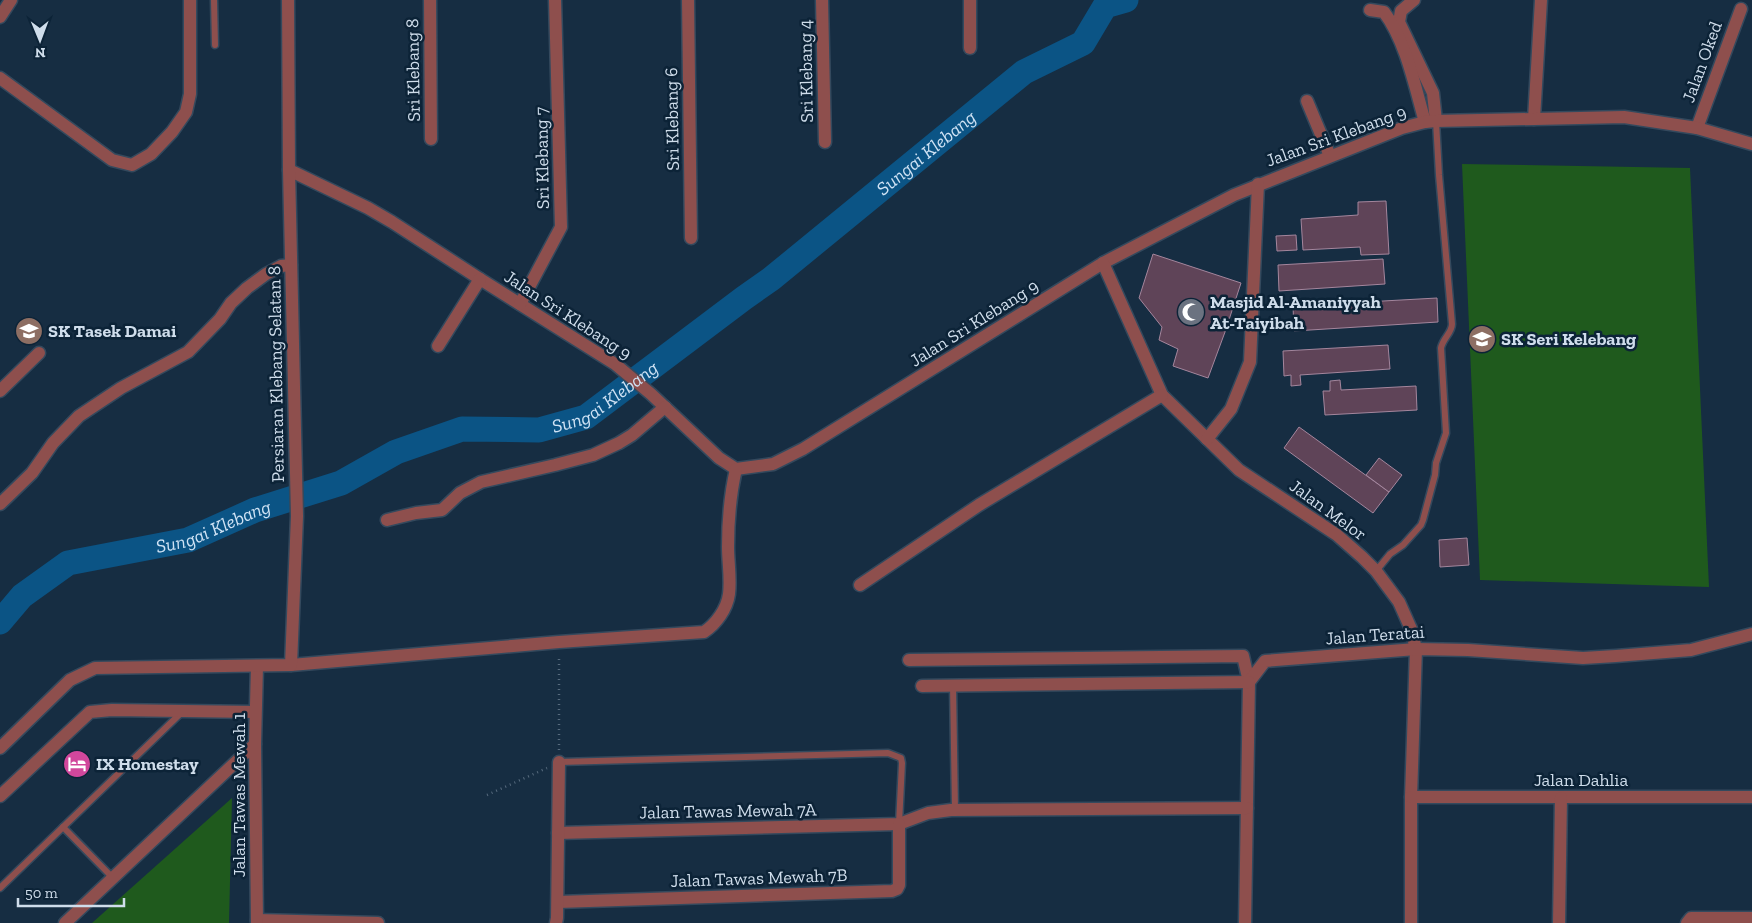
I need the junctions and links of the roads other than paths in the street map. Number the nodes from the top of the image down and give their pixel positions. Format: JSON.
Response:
{"nodes":[{"id":1,"x":11,"y":0,"type":"edge"},
{"id":2,"x":190,"y":0,"type":"edge"},
{"id":3,"x":214,"y":0,"type":"edge"},
{"id":4,"x":288,"y":0,"type":"edge"},
{"id":5,"x":430,"y":0,"type":"edge"},
{"id":6,"x":555,"y":0,"type":"edge"},
{"id":7,"x":688,"y":0,"type":"edge"},
{"id":8,"x":822,"y":0,"type":"edge"},
{"id":9,"x":970,"y":0,"type":"edge"},
{"id":10,"x":1414,"y":0,"type":"edge"},
{"id":11,"x":1541,"y":0,"type":"edge"},
{"id":12,"x":1741,"y":9,"type":"dead end"},
{"id":13,"x":1370,"y":10,"type":"dead end"},
{"id":14,"x":0,"y":17,"type":"edge"},
{"id":15,"x":215,"y":45,"type":"dead end"},
{"id":16,"x":970,"y":48,"type":"dead end"},
{"id":17,"x":0,"y":78,"type":"edge"},
{"id":18,"x":1307,"y":101,"type":"dead end"},
{"id":19,"x":1534,"y":119,"type":"junction"},
{"id":20,"x":1431,"y":121,"type":"junction"},
{"id":21,"x":1697,"y":128,"type":"junction"},
{"id":22,"x":432,"y":140,"type":"dead end"},
{"id":23,"x":825,"y":142,"type":"dead end"},
{"id":24,"x":1752,"y":144,"type":"edge"},
{"id":25,"x":1330,"y":156,"type":"junction"},
{"id":26,"x":289,"y":170,"type":"junction"},
{"id":27,"x":1258,"y":184,"type":"junction"},
{"id":28,"x":691,"y":238,"type":"dead end"},
{"id":29,"x":1103,"y":263,"type":"junction"},
{"id":30,"x":291,"y":265,"type":"junction"},
{"id":31,"x":480,"y":279,"type":"junction"},
{"id":32,"x":520,"y":304,"type":"junction"},
{"id":33,"x":438,"y":346,"type":"dead end"},
{"id":34,"x":39,"y":352,"type":"dead end"},
{"id":35,"x":0,"y":391,"type":"edge"},
{"id":36,"x":1162,"y":395,"type":"junction"},
{"id":37,"x":665,"y":407,"type":"junction"},
{"id":38,"x":1207,"y":439,"type":"junction"},
{"id":39,"x":736,"y":470,"type":"junction"},
{"id":40,"x":0,"y":504,"type":"edge"},
{"id":41,"x":386,"y":520,"type":"dead end"},
{"id":42,"x":1376,"y":571,"type":"junction"},
{"id":43,"x":860,"y":585,"type":"dead end"},
{"id":44,"x":1752,"y":634,"type":"edge"},
{"id":45,"x":1416,"y":649,"type":"junction"},
{"id":46,"x":909,"y":660,"type":"dead end"},
{"id":47,"x":291,"y":665,"type":"junction"},
{"id":48,"x":257,"y":666,"type":"junction"},
{"id":49,"x":1250,"y":682,"type":"junction"},
{"id":50,"x":953,"y":685,"type":"junction"},
{"id":51,"x":922,"y":686,"type":"dead end"},
{"id":52,"x":183,"y":711,"type":"junction"},
{"id":53,"x":255,"y":712,"type":"junction"},
{"id":54,"x":255,"y":744,"type":"junction"},
{"id":55,"x":0,"y":748,"type":"edge"},
{"id":56,"x":559,"y":762,"type":"joint"},
{"id":57,"x":0,"y":796,"type":"edge"},
{"id":58,"x":1752,"y":796,"type":"edge"},
{"id":59,"x":1411,"y":797,"type":"junction"},
{"id":60,"x":1561,"y":798,"type":"junction"},
{"id":61,"x":1247,"y":808,"type":"junction"},
{"id":62,"x":956,"y":810,"type":"junction"},
{"id":63,"x":900,"y":824,"type":"junction"},
{"id":64,"x":63,"y":827,"type":"junction"},
{"id":65,"x":558,"y":833,"type":"junction"},
{"id":66,"x":113,"y":878,"type":"junction"},
{"id":67,"x":0,"y":888,"type":"edge"},
{"id":68,"x":558,"y":902,"type":"junction"},
{"id":69,"x":1752,"y":918,"type":"edge"},
{"id":70,"x":257,"y":921,"type":"edge"},
{"id":71,"x":317,"y":922,"type":"edge"},
{"id":72,"x":65,"y":923,"type":"edge"},
{"id":73,"x":378,"y":923,"type":"edge"},
{"id":74,"x":556,"y":923,"type":"edge"},
{"id":75,"x":1245,"y":923,"type":"edge"},
{"id":76,"x":1411,"y":923,"type":"edge"},
{"id":77,"x":1559,"y":923,"type":"edge"},
{"id":78,"x":1687,"y":923,"type":"edge"}],
"edges":[{"from":1,"to":14,"type":"street"},
{"from":2,"to":17,"type":"street"},
{"from":3,"to":15,"type":"lane"},
{"from":4,"to":26,"type":"street","name":"Persiaran Klebang Selatan 8"},
{"from":5,"to":22,"type":"street","name":"Sri Klebang 8"},
{"from":6,"to":32,"type":"street","name":"Sri Klebang 7"},
{"from":7,"to":28,"type":"street","name":"Sri Klebang 6"},
{"from":8,"to":23,"type":"street","name":"Sri Klebang 4"},
{"from":9,"to":16,"type":"street"},
{"from":10,"to":20,"type":"street"},
{"from":11,"to":19,"type":"street"},
{"from":12,"to":21,"type":"street","name":"Jalan Oked"},
{"from":13,"to":20,"type":"street"},
{"from":18,"to":25,"type":"street"},
{"from":19,"to":20,"type":"street","name":"Jalan Sri Klebang 9"},
{"from":19,"to":21,"type":"street","name":"Jalan Sri Klebang 9"},
{"from":20,"to":25,"type":"street","name":"Jalan Sri Klebang 9"},
{"from":20,"to":42,"type":"lane"},
{"from":21,"to":24,"type":"street","name":"Jalan Sri Klebang 9"},
{"from":25,"to":27,"type":"street","name":"Jalan Sri Klebang 9"},
{"from":26,"to":30,"type":"street","name":"Persiaran Klebang Selatan 8"},
{"from":26,"to":31,"type":"street","name":"Jalan Sri Klebang 9"},
{"from":27,"to":29,"type":"street","name":"Jalan Sri Klebang 9"},
{"from":27,"to":38,"type":"street"},
{"from":29,"to":36,"type":"street","name":"Jalan Melor"},
{"from":29,"to":39,"type":"street","name":"Jalan Sri Klebang 9"},
{"from":30,"to":40,"type":"street"},
{"from":30,"to":47,"type":"street","name":"Persiaran Klebang Selatan 8"},
{"from":31,"to":32,"type":"street","name":"Jalan Sri Klebang 9"},
{"from":31,"to":33,"type":"street"},
{"from":32,"to":37,"type":"street","name":"Jalan Sri Klebang 9"},
{"from":34,"to":35,"type":"street"},
{"from":36,"to":38,"type":"street","name":"Jalan Melor"},
{"from":36,"to":43,"type":"street"},
{"from":37,"to":39,"type":"street","name":"Jalan Sri Klebang 9"},
{"from":37,"to":41,"type":"street"},
{"from":38,"to":42,"type":"street","name":"Jalan Melor"},
{"from":39,"to":47,"type":"street"},
{"from":42,"to":45,"type":"street","name":"Jalan Melor"},
{"from":44,"to":45,"type":"street","name":"Jalan Teratai"},
{"from":45,"to":49,"type":"street","name":"Jalan Teratai"},
{"from":45,"to":59,"type":"street","name":"Jalan Melor"},
{"from":46,"to":49,"type":"street"},
{"from":47,"to":48,"type":"street"},
{"from":48,"to":53,"type":"street","name":"Jalan Tawas Mewah 1"},
{"from":48,"to":55,"type":"street"},
{"from":49,"to":50,"type":"street"},
{"from":49,"to":61,"type":"street"},
{"from":50,"to":51,"type":"street"},
{"from":50,"to":62,"type":"lane"},
{"from":52,"to":53,"type":"street"},
{"from":52,"to":57,"type":"street"},
{"from":52,"to":64,"type":"lane"},
{"from":53,"to":54,"type":"street","name":"Jalan Tawas Mewah 1"},
{"from":54,"to":66,"type":"street"},
{"from":54,"to":70,"type":"street","name":"Jalan Tawas Mewah 1"},
{"from":56,"to":63,"type":"lane"},
{"from":56,"to":65,"type":"street"},
{"from":58,"to":60,"type":"street","name":"Jalan Dahlia"},
{"from":59,"to":60,"type":"street","name":"Jalan Dahlia"},
{"from":59,"to":76,"type":"street","name":"Jalan Melor"},
{"from":60,"to":77,"type":"street"},
{"from":61,"to":62,"type":"street","name":"Jalan Tawas Mewah 7A"},
{"from":61,"to":75,"type":"street"},
{"from":62,"to":63,"type":"street","name":"Jalan Tawas Mewah 7A"},
{"from":63,"to":65,"type":"street","name":"Jalan Tawas Mewah 7A"},
{"from":63,"to":68,"type":"street","name":"Jalan Tawas Mewah 7B"},
{"from":64,"to":66,"type":"lane"},
{"from":64,"to":67,"type":"lane"},
{"from":65,"to":68,"type":"street"},
{"from":66,"to":72,"type":"street"},
{"from":68,"to":74,"type":"street"},
{"from":69,"to":78,"type":"street"},
{"from":70,"to":71,"type":"street"},
{"from":71,"to":73,"type":"street"}]}
